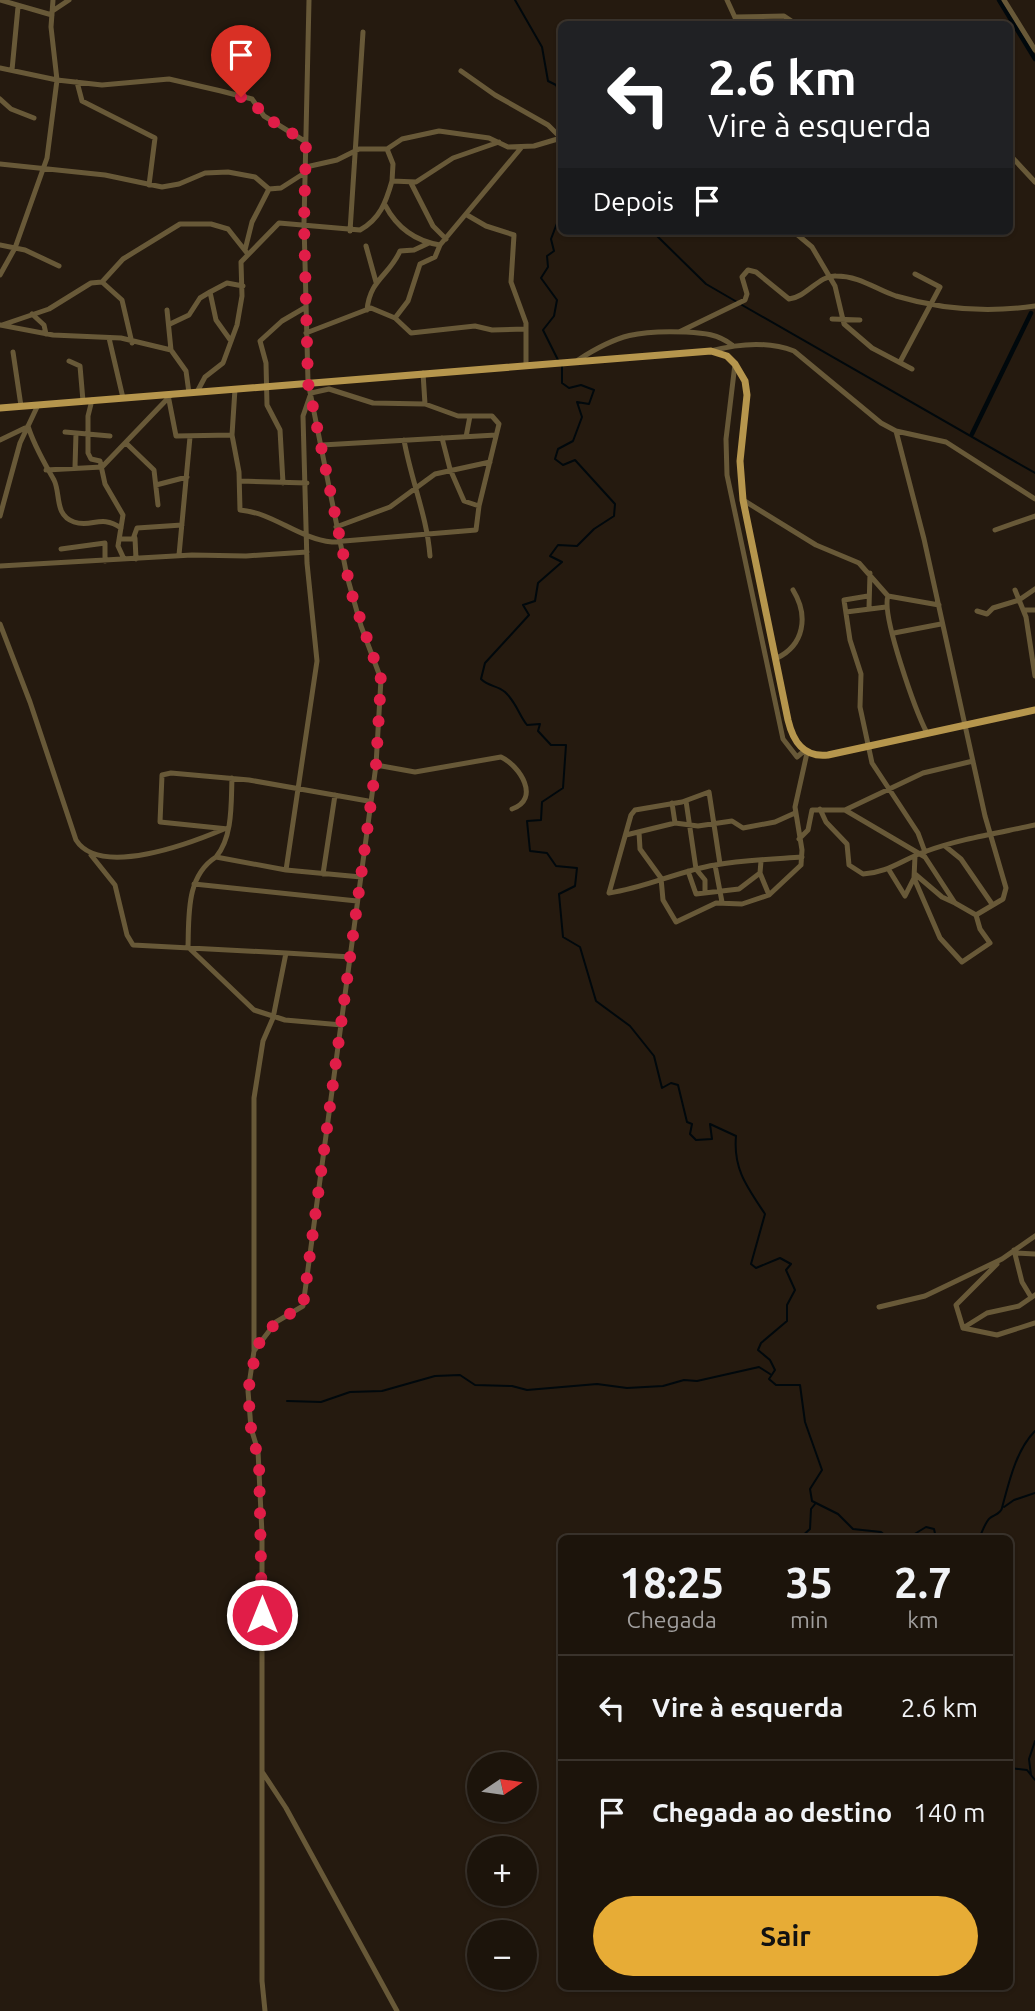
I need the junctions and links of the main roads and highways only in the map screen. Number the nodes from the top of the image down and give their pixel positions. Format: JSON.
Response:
{"nodes":[{"id":1,"x":0,"y":408,"type":"edge"},
{"id":2,"x":1035,"y":710,"type":"edge"}],
"edges":[{"from":1,"to":2,"type":"main road"}]}
